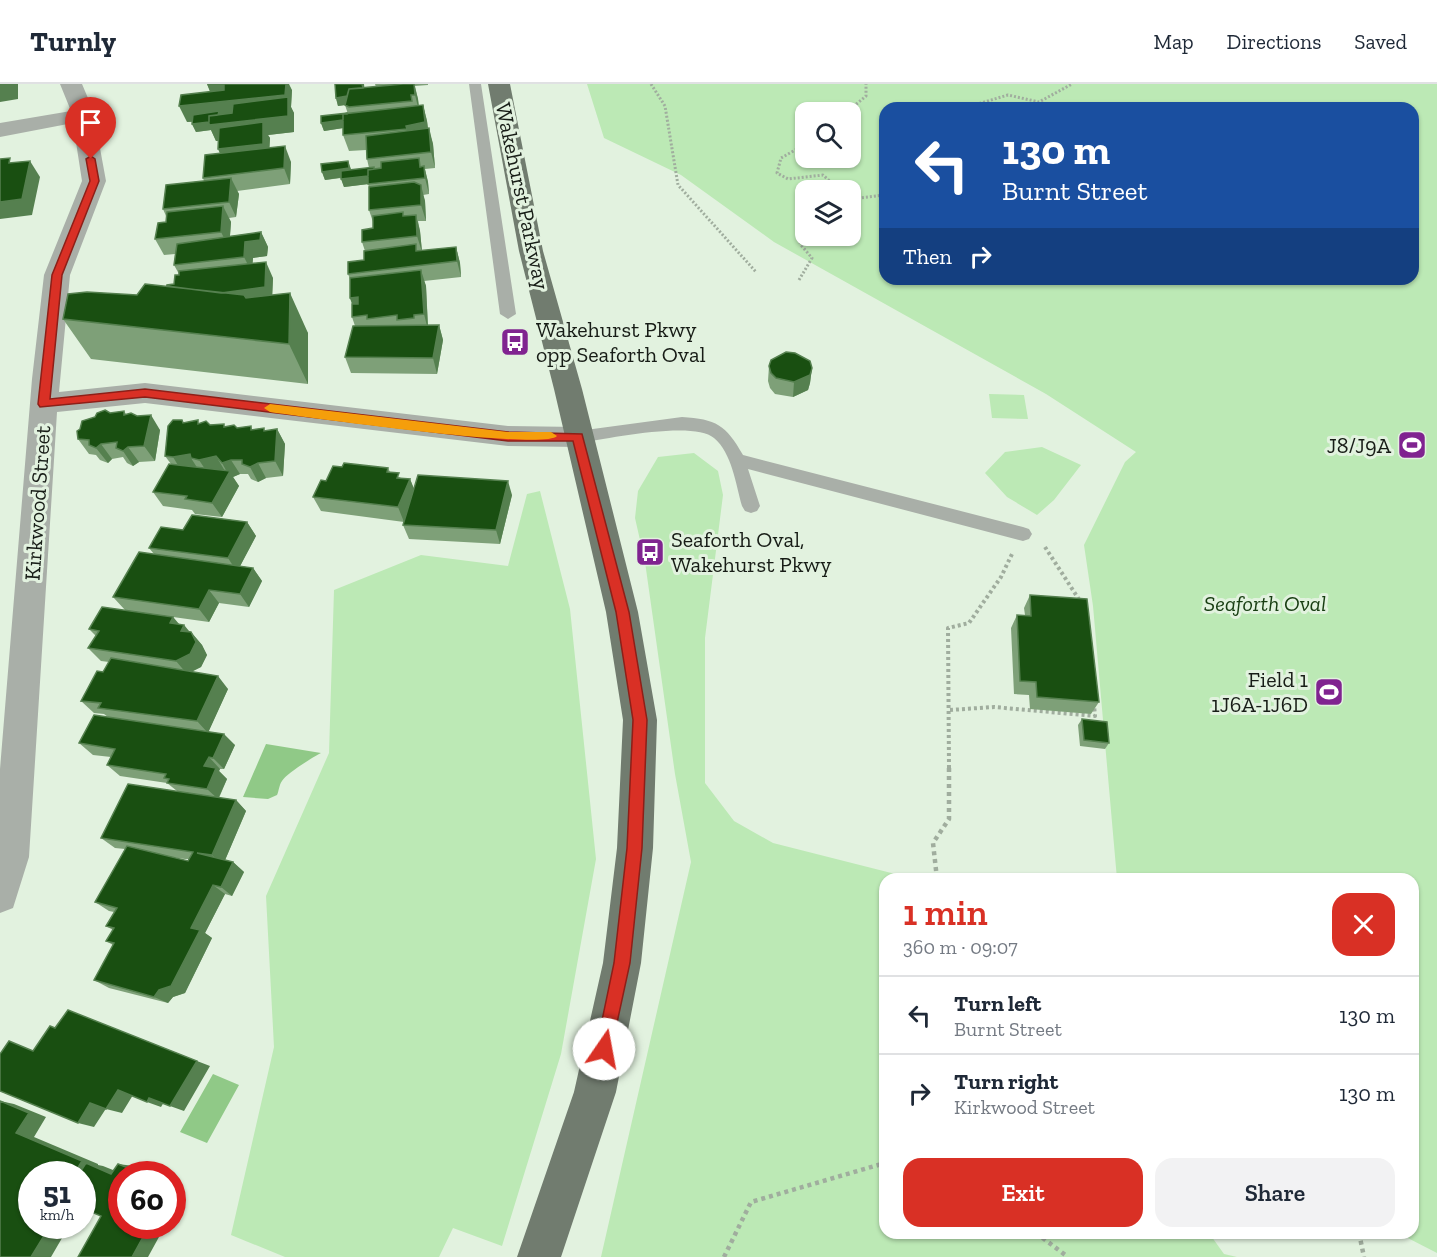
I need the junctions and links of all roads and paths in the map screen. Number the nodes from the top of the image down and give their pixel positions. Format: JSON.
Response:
{"nodes":[{"id":1,"x":71,"y":84,"type":"edge"},
{"id":2,"x":651,"y":84,"type":"edge"},
{"id":3,"x":866,"y":84,"type":"edge"},
{"id":4,"x":1072,"y":84,"type":"edge"},
{"id":5,"x":499,"y":85,"type":"edge"},
{"id":6,"x":475,"y":86,"type":"edge"},
{"id":7,"x":859,"y":102,"type":"edge"},
{"id":8,"x":984,"y":102,"type":"edge"},
{"id":9,"x":1039,"y":102,"type":"edge"},
{"id":10,"x":1039,"y":102,"type":"edge"},
{"id":11,"x":83,"y":115,"type":"junction"},
{"id":12,"x":0,"y":130,"type":"edge"},
{"id":13,"x":795,"y":150,"type":"edge"},
{"id":14,"x":828,"y":180,"type":"edge"},
{"id":15,"x":879,"y":196,"type":"edge"},
{"id":16,"x":861,"y":198,"type":"edge"},
{"id":17,"x":802,"y":246,"type":"edge"},
{"id":18,"x":756,"y":272,"type":"dead end"},
{"id":19,"x":799,"y":280,"type":"dead end"},
{"id":20,"x":507,"y":314,"type":"dead end"},
{"id":21,"x":44,"y":404,"type":"junction"},
{"id":22,"x":578,"y":437,"type":"junction"},
{"id":23,"x":737,"y":460,"type":"junction"},
{"id":24,"x":751,"y":506,"type":"dead end"},
{"id":25,"x":1023,"y":534,"type":"junction"},
{"id":26,"x":1086,"y":610,"type":"edge"},
{"id":27,"x":1094,"y":704,"type":"edge"},
{"id":28,"x":950,"y":710,"type":"junction"},
{"id":29,"x":936,"y":873,"type":"edge"},
{"id":30,"x":0,"y":895,"type":"edge"},
{"id":31,"x":879,"y":1165,"type":"edge"},
{"id":32,"x":1044,"y":1239,"type":"edge"},
{"id":33,"x":1360,"y":1239,"type":"edge"},
{"id":34,"x":539,"y":1257,"type":"edge"},
{"id":35,"x":724,"y":1257,"type":"edge"},
{"id":36,"x":1068,"y":1257,"type":"edge"},
{"id":37,"x":1364,"y":1257,"type":"edge"}],
"edges":[{"from":1,"to":11,"type":"street","name":"Kirkwood Street"},
{"from":2,"to":18,"type":"path"},
{"from":3,"to":7,"type":"path"},
{"from":4,"to":9,"type":"path"},
{"from":5,"to":6,"type":"lane"},
{"from":5,"to":22,"type":"main road","name":"Wakehurst Parkway"},
{"from":6,"to":20,"type":"lane"},
{"from":8,"to":10,"type":"path"},
{"from":11,"to":12,"type":"street"},
{"from":11,"to":21,"type":"street","name":"Kirkwood Street"},
{"from":13,"to":14,"type":"path"},
{"from":15,"to":16,"type":"path"},
{"from":17,"to":19,"type":"path"},
{"from":21,"to":22,"type":"street"},
{"from":21,"to":30,"type":"street","name":"Kirkwood Street"},
{"from":22,"to":23,"type":"lane"},
{"from":22,"to":34,"type":"main road","name":"Wakehurst Parkway"},
{"from":23,"to":24,"type":"lane"},
{"from":23,"to":25,"type":"lane"},
{"from":25,"to":26,"type":"path"},
{"from":25,"to":28,"type":"path"},
{"from":27,"to":28,"type":"path"},
{"from":28,"to":29,"type":"path"},
{"from":31,"to":35,"type":"path"},
{"from":32,"to":36,"type":"path"},
{"from":33,"to":37,"type":"path"}]}
